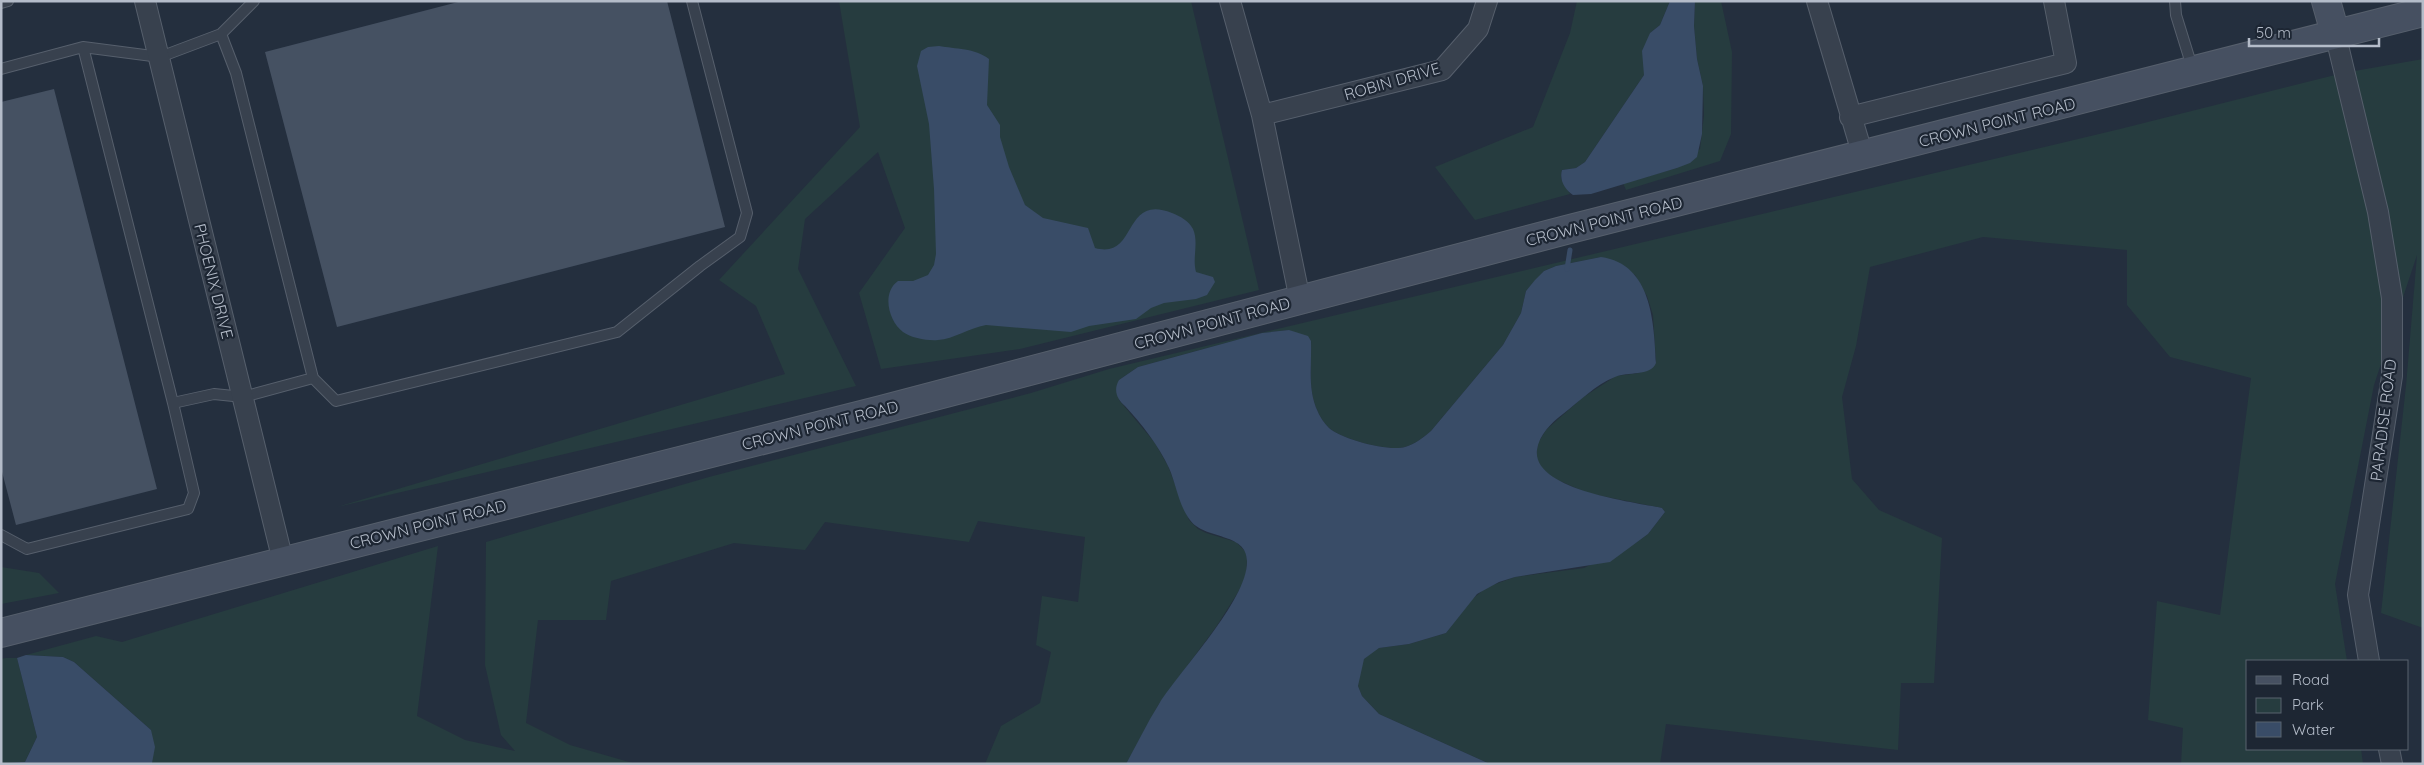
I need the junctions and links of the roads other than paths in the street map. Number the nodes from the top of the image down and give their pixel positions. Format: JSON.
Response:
{"nodes":[{"id":1,"x":8,"y":1,"type":"edge"},
{"id":2,"x":146,"y":1,"type":"edge"},
{"id":3,"x":254,"y":1,"type":"edge"},
{"id":4,"x":692,"y":1,"type":"edge"},
{"id":5,"x":1230,"y":1,"type":"edge"},
{"id":6,"x":1487,"y":1,"type":"edge"},
{"id":7,"x":2054,"y":1,"type":"edge"},
{"id":8,"x":2175,"y":1,"type":"edge"},
{"id":9,"x":2326,"y":1,"type":"edge"},
{"id":10,"x":1820,"y":2,"type":"edge"},
{"id":11,"x":1,"y":3,"type":"edge"},
{"id":12,"x":2423,"y":12,"type":"edge"},
{"id":13,"x":221,"y":34,"type":"junction"},
{"id":14,"x":2335,"y":34,"type":"junction"},
{"id":15,"x":83,"y":47,"type":"junction"},
{"id":16,"x":160,"y":57,"type":"junction"},
{"id":17,"x":1,"y":68,"type":"edge"},
{"id":18,"x":2193,"y":70,"type":"junction"},
{"id":19,"x":1262,"y":115,"type":"junction"},
{"id":20,"x":1850,"y":117,"type":"junction"},
{"id":21,"x":1862,"y":156,"type":"junction"},
{"id":22,"x":1300,"y":300,"type":"junction"},
{"id":23,"x":313,"y":378,"type":"junction"},
{"id":24,"x":243,"y":397,"type":"junction"},
{"id":25,"x":173,"y":403,"type":"junction"},
{"id":26,"x":1,"y":535,"type":"edge"},
{"id":27,"x":283,"y":561,"type":"junction"},
{"id":28,"x":1,"y":633,"type":"edge"},
{"id":29,"x":2369,"y":660,"type":"edge"},
{"id":30,"x":2389,"y":750,"type":"edge"},
{"id":31,"x":2392,"y":764,"type":"edge"}],
"edges":[{"from":1,"to":11,"type":"lane"},
{"from":2,"to":16,"type":"street","name":"PHOENIX DRIVE"},
{"from":3,"to":13,"type":"lane"},
{"from":4,"to":23,"type":"lane"},
{"from":5,"to":19,"type":"street"},
{"from":6,"to":19,"type":"street","name":"ROBIN DRIVE"},
{"from":7,"to":20,"type":"street"},
{"from":8,"to":18,"type":"lane"},
{"from":9,"to":14,"type":"main road"},
{"from":10,"to":20,"type":"street"},
{"from":12,"to":14,"type":"main road","name":"CROWN POINT ROAD"},
{"from":13,"to":16,"type":"lane"},
{"from":13,"to":23,"type":"lane"},
{"from":14,"to":18,"type":"main road","name":"CROWN POINT ROAD"},
{"from":14,"to":29,"type":"street","name":"PARADISE ROAD"},
{"from":15,"to":16,"type":"lane"},
{"from":15,"to":17,"type":"lane"},
{"from":15,"to":25,"type":"lane"},
{"from":16,"to":24,"type":"street","name":"PHOENIX DRIVE"},
{"from":18,"to":21,"type":"main road","name":"CROWN POINT ROAD"},
{"from":19,"to":22,"type":"street"},
{"from":20,"to":21,"type":"street"},
{"from":21,"to":22,"type":"main road","name":"CROWN POINT ROAD"},
{"from":22,"to":27,"type":"main road","name":"CROWN POINT ROAD"},
{"from":23,"to":24,"type":"lane"},
{"from":24,"to":25,"type":"lane"},
{"from":24,"to":27,"type":"street","name":"PHOENIX DRIVE"},
{"from":25,"to":26,"type":"lane"},
{"from":27,"to":28,"type":"main road","name":"CROWN POINT ROAD"},
{"from":30,"to":31,"type":"street"}]}
